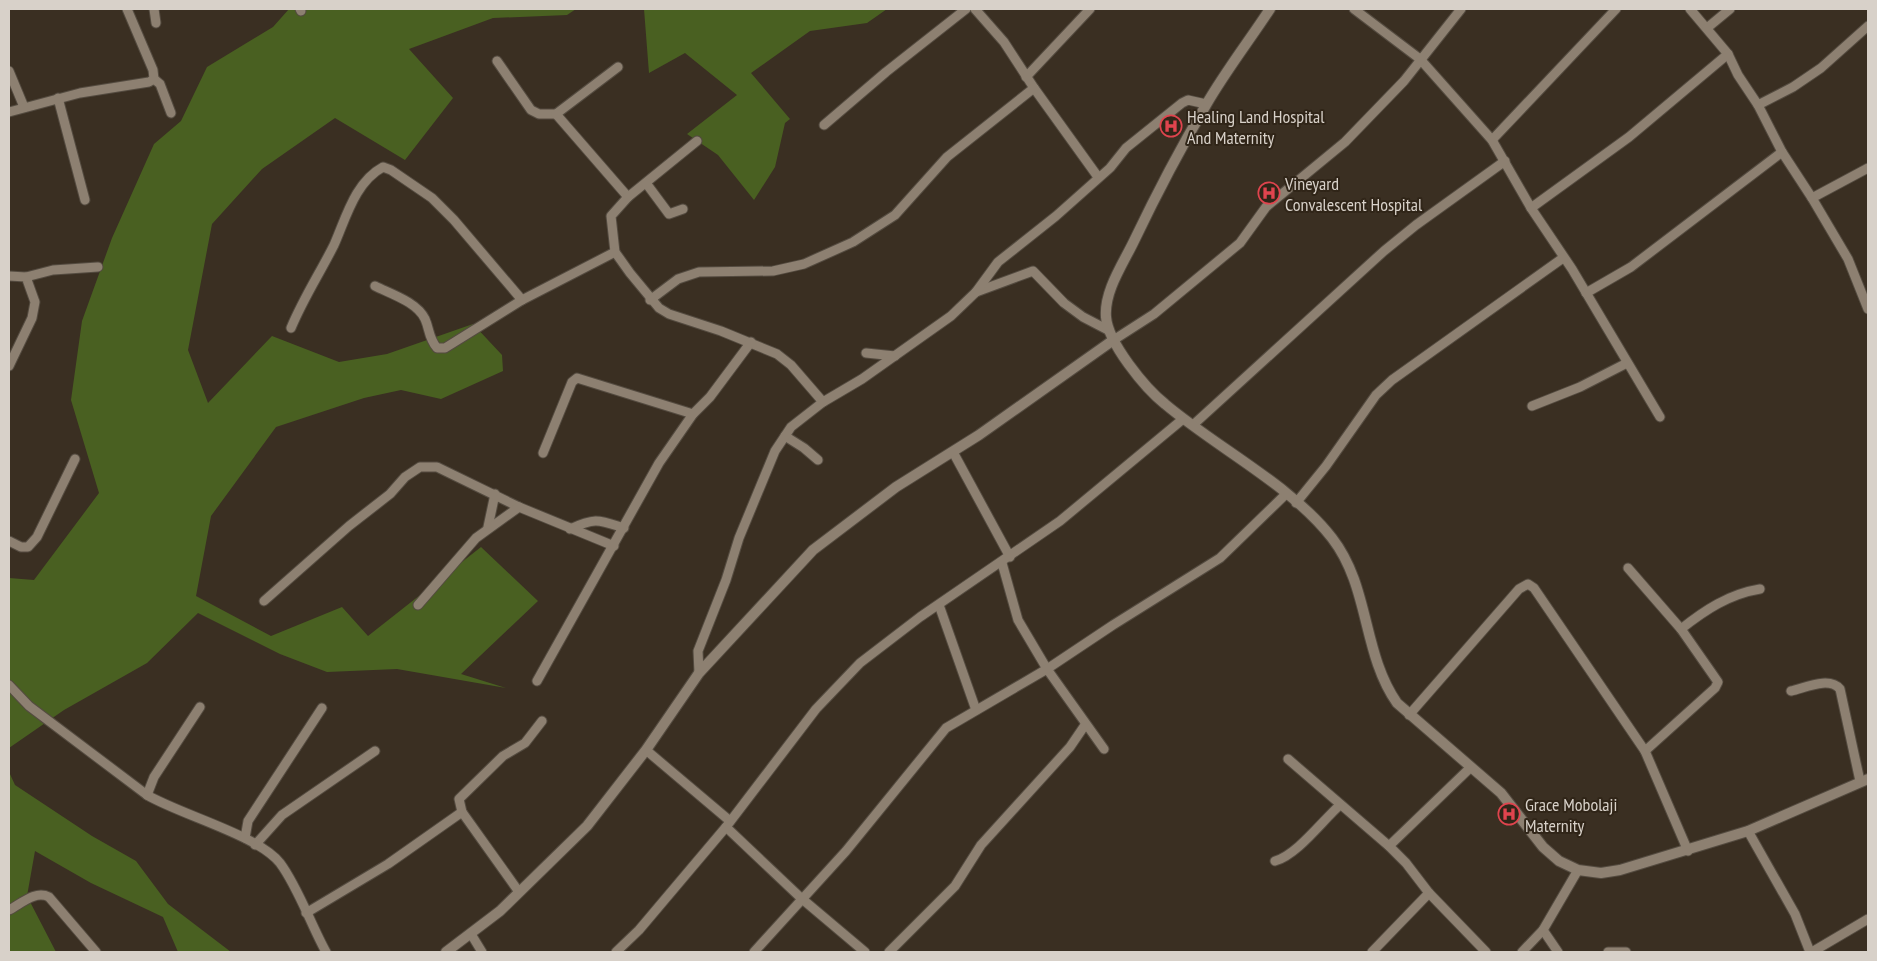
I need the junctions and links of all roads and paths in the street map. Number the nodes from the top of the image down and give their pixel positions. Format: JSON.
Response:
{"nodes":[{"id":1,"x":127,"y":9,"type":"edge"},
{"id":2,"x":154,"y":9,"type":"edge"},
{"id":3,"x":966,"y":9,"type":"edge"},
{"id":4,"x":975,"y":9,"type":"edge"},
{"id":5,"x":1090,"y":9,"type":"edge"},
{"id":6,"x":1270,"y":9,"type":"edge"},
{"id":7,"x":1354,"y":9,"type":"edge"},
{"id":8,"x":1461,"y":9,"type":"edge"},
{"id":9,"x":1616,"y":9,"type":"edge"},
{"id":10,"x":1690,"y":9,"type":"edge"},
{"id":11,"x":1730,"y":9,"type":"edge"},
{"id":12,"x":156,"y":22,"type":"dead end"},
{"id":13,"x":1868,"y":26,"type":"edge"},
{"id":14,"x":1707,"y":28,"type":"junction"},
{"id":15,"x":1728,"y":54,"type":"junction"},
{"id":16,"x":1420,"y":59,"type":"junction"},
{"id":17,"x":497,"y":61,"type":"dead end"},
{"id":18,"x":618,"y":67,"type":"dead end"},
{"id":19,"x":9,"y":71,"type":"edge"},
{"id":20,"x":1026,"y":77,"type":"junction"},
{"id":21,"x":154,"y":79,"type":"junction"},
{"id":22,"x":1034,"y":88,"type":"junction"},
{"id":23,"x":58,"y":98,"type":"junction"},
{"id":24,"x":1206,"y":104,"type":"junction"},
{"id":25,"x":1758,"y":105,"type":"junction"},
{"id":26,"x":24,"y":107,"type":"junction"},
{"id":27,"x":9,"y":112,"type":"edge"},
{"id":28,"x":171,"y":112,"type":"dead end"},
{"id":29,"x":556,"y":114,"type":"junction"},
{"id":30,"x":824,"y":125,"type":"dead end"},
{"id":31,"x":1492,"y":140,"type":"junction"},
{"id":32,"x":697,"y":141,"type":"dead end"},
{"id":33,"x":1782,"y":152,"type":"junction"},
{"id":34,"x":1505,"y":161,"type":"junction"},
{"id":35,"x":1868,"y":168,"type":"edge"},
{"id":36,"x":1098,"y":177,"type":"junction"},
{"id":37,"x":646,"y":183,"type":"junction"},
{"id":38,"x":628,"y":197,"type":"junction"},
{"id":39,"x":1812,"y":198,"type":"junction"},
{"id":40,"x":85,"y":200,"type":"dead end"},
{"id":41,"x":1531,"y":208,"type":"junction"},
{"id":42,"x":683,"y":209,"type":"dead end"},
{"id":43,"x":615,"y":252,"type":"junction"},
{"id":44,"x":1563,"y":258,"type":"junction"},
{"id":45,"x":98,"y":266,"type":"dead end"},
{"id":46,"x":9,"y":276,"type":"edge"},
{"id":47,"x":26,"y":277,"type":"junction"},
{"id":48,"x":375,"y":286,"type":"dead end"},
{"id":49,"x":976,"y":292,"type":"junction"},
{"id":50,"x":1586,"y":293,"type":"junction"},
{"id":51,"x":522,"y":300,"type":"junction"},
{"id":52,"x":650,"y":300,"type":"junction"},
{"id":53,"x":1868,"y":309,"type":"edge"},
{"id":54,"x":292,"y":328,"type":"dead end"},
{"id":55,"x":1108,"y":330,"type":"junction"},
{"id":56,"x":1112,"y":341,"type":"junction"},
{"id":57,"x":751,"y":342,"type":"junction"},
{"id":58,"x":866,"y":353,"type":"dead end"},
{"id":59,"x":895,"y":356,"type":"junction"},
{"id":60,"x":1627,"y":363,"type":"junction"},
{"id":61,"x":9,"y":366,"type":"edge"},
{"id":62,"x":823,"y":402,"type":"junction"},
{"id":63,"x":1532,"y":406,"type":"dead end"},
{"id":64,"x":693,"y":414,"type":"junction"},
{"id":65,"x":1660,"y":417,"type":"dead end"},
{"id":66,"x":1183,"y":419,"type":"junction"},
{"id":67,"x":1193,"y":425,"type":"junction"},
{"id":68,"x":785,"y":436,"type":"junction"},
{"id":69,"x":953,"y":452,"type":"junction"},
{"id":70,"x":544,"y":453,"type":"dead end"},
{"id":71,"x":75,"y":459,"type":"dead end"},
{"id":72,"x":818,"y":460,"type":"dead end"},
{"id":73,"x":495,"y":494,"type":"junction"},
{"id":74,"x":1286,"y":494,"type":"junction"},
{"id":75,"x":1296,"y":503,"type":"junction"},
{"id":76,"x":519,"y":507,"type":"junction"},
{"id":77,"x":488,"y":527,"type":"junction"},
{"id":78,"x":570,"y":528,"type":"junction"},
{"id":79,"x":624,"y":528,"type":"junction"},
{"id":80,"x":9,"y":540,"type":"edge"},
{"id":81,"x":614,"y":546,"type":"junction"},
{"id":82,"x":1010,"y":557,"type":"junction"},
{"id":83,"x":1002,"y":563,"type":"junction"},
{"id":84,"x":1628,"y":568,"type":"dead end"},
{"id":85,"x":1760,"y":589,"type":"dead end"},
{"id":86,"x":264,"y":601,"type":"dead end"},
{"id":87,"x":418,"y":605,"type":"dead end"},
{"id":88,"x":939,"y":605,"type":"junction"},
{"id":89,"x":1681,"y":629,"type":"junction"},
{"id":90,"x":1047,"y":669,"type":"junction"},
{"id":91,"x":699,"y":673,"type":"junction"},
{"id":92,"x":537,"y":681,"type":"dead end"},
{"id":93,"x":11,"y":688,"type":"edge"},
{"id":94,"x":1791,"y":692,"type":"dead end"},
{"id":95,"x":200,"y":707,"type":"dead end"},
{"id":96,"x":322,"y":708,"type":"dead end"},
{"id":97,"x":976,"y":710,"type":"junction"},
{"id":98,"x":1409,"y":715,"type":"junction"},
{"id":99,"x":542,"y":721,"type":"dead end"},
{"id":100,"x":1085,"y":725,"type":"junction"},
{"id":101,"x":1104,"y":749,"type":"dead end"},
{"id":102,"x":646,"y":750,"type":"junction"},
{"id":103,"x":375,"y":751,"type":"dead end"},
{"id":104,"x":1645,"y":752,"type":"junction"},
{"id":105,"x":1288,"y":759,"type":"dead end"},
{"id":106,"x":1470,"y":768,"type":"junction"},
{"id":107,"x":1864,"y":780,"type":"edge"},
{"id":108,"x":147,"y":795,"type":"junction"},
{"id":109,"x":1340,"y":805,"type":"junction"},
{"id":110,"x":462,"y":812,"type":"junction"},
{"id":111,"x":728,"y":824,"type":"junction"},
{"id":112,"x":1748,"y":831,"type":"junction"},
{"id":113,"x":244,"y":838,"type":"junction"},
{"id":114,"x":256,"y":845,"type":"junction"},
{"id":115,"x":1389,"y":846,"type":"junction"},
{"id":116,"x":1688,"y":851,"type":"junction"},
{"id":117,"x":1275,"y":861,"type":"dead end"},
{"id":118,"x":1578,"y":870,"type":"junction"},
{"id":119,"x":519,"y":892,"type":"junction"},
{"id":120,"x":1429,"y":893,"type":"junction"},
{"id":121,"x":801,"y":898,"type":"junction"},
{"id":122,"x":9,"y":910,"type":"edge"},
{"id":123,"x":306,"y":913,"type":"junction"},
{"id":124,"x":1868,"y":919,"type":"edge"},
{"id":125,"x":1543,"y":930,"type":"junction"},
{"id":126,"x":471,"y":934,"type":"junction"},
{"id":127,"x":96,"y":952,"type":"edge"},
{"id":128,"x":326,"y":952,"type":"edge"},
{"id":129,"x":446,"y":952,"type":"edge"},
{"id":130,"x":482,"y":952,"type":"edge"},
{"id":131,"x":616,"y":952,"type":"edge"},
{"id":132,"x":754,"y":952,"type":"edge"},
{"id":133,"x":865,"y":952,"type":"edge"},
{"id":134,"x":889,"y":952,"type":"edge"},
{"id":135,"x":1372,"y":952,"type":"edge"},
{"id":136,"x":1486,"y":952,"type":"edge"},
{"id":137,"x":1522,"y":952,"type":"edge"},
{"id":138,"x":1558,"y":952,"type":"edge"},
{"id":139,"x":1608,"y":952,"type":"edge"},
{"id":140,"x":1626,"y":952,"type":"edge"},
{"id":141,"x":1811,"y":952,"type":"edge"}],
"edges":[{"from":1,"to":21,"type":"street"},
{"from":2,"to":12,"type":"street"},
{"from":3,"to":30,"type":"street"},
{"from":4,"to":20,"type":"street"},
{"from":5,"to":20,"type":"street"},
{"from":6,"to":24,"type":"street"},
{"from":7,"to":16,"type":"street"},
{"from":8,"to":16,"type":"street"},
{"from":9,"to":31,"type":"street"},
{"from":10,"to":14,"type":"street"},
{"from":11,"to":14,"type":"street"},
{"from":13,"to":25,"type":"street"},
{"from":14,"to":15,"type":"street"},
{"from":15,"to":25,"type":"street"},
{"from":15,"to":41,"type":"street"},
{"from":16,"to":31,"type":"street"},
{"from":16,"to":56,"type":"street"},
{"from":17,"to":29,"type":"street"},
{"from":18,"to":29,"type":"street"},
{"from":19,"to":26,"type":"street"},
{"from":20,"to":22,"type":"street"},
{"from":21,"to":23,"type":"street"},
{"from":21,"to":28,"type":"street"},
{"from":22,"to":36,"type":"street"},
{"from":22,"to":52,"type":"street"},
{"from":23,"to":26,"type":"street"},
{"from":23,"to":40,"type":"street"},
{"from":24,"to":36,"type":"street"},
{"from":24,"to":55,"type":"street"},
{"from":25,"to":33,"type":"street"},
{"from":26,"to":27,"type":"street"},
{"from":29,"to":38,"type":"street"},
{"from":31,"to":34,"type":"street"},
{"from":32,"to":37,"type":"street"},
{"from":33,"to":39,"type":"street"},
{"from":33,"to":50,"type":"street"},
{"from":34,"to":41,"type":"street"},
{"from":34,"to":67,"type":"street"},
{"from":35,"to":39,"type":"street"},
{"from":36,"to":49,"type":"street"},
{"from":37,"to":38,"type":"street"},
{"from":37,"to":42,"type":"street"},
{"from":38,"to":43,"type":"street"},
{"from":39,"to":53,"type":"street"},
{"from":41,"to":44,"type":"street"},
{"from":43,"to":51,"type":"street"},
{"from":43,"to":52,"type":"street"},
{"from":44,"to":50,"type":"street"},
{"from":44,"to":75,"type":"street"},
{"from":45,"to":47,"type":"street"},
{"from":46,"to":47,"type":"street"},
{"from":47,"to":61,"type":"street"},
{"from":48,"to":51,"type":"street"},
{"from":49,"to":55,"type":"street"},
{"from":49,"to":59,"type":"street"},
{"from":50,"to":60,"type":"street"},
{"from":51,"to":54,"type":"street"},
{"from":52,"to":57,"type":"street"},
{"from":55,"to":56,"type":"street"},
{"from":56,"to":66,"type":"street"},
{"from":56,"to":69,"type":"street"},
{"from":57,"to":62,"type":"street"},
{"from":57,"to":64,"type":"street"},
{"from":58,"to":59,"type":"street"},
{"from":59,"to":62,"type":"street"},
{"from":60,"to":63,"type":"street"},
{"from":60,"to":65,"type":"street"},
{"from":62,"to":68,"type":"street"},
{"from":64,"to":70,"type":"street"},
{"from":64,"to":79,"type":"street"},
{"from":66,"to":67,"type":"street"},
{"from":66,"to":82,"type":"street"},
{"from":67,"to":74,"type":"street"},
{"from":68,"to":72,"type":"street"},
{"from":68,"to":91,"type":"street"},
{"from":69,"to":82,"type":"street"},
{"from":69,"to":91,"type":"street"},
{"from":71,"to":80,"type":"street"},
{"from":73,"to":76,"type":"street"},
{"from":73,"to":77,"type":"street"},
{"from":73,"to":86,"type":"street"},
{"from":74,"to":75,"type":"street"},
{"from":74,"to":90,"type":"street"},
{"from":75,"to":98,"type":"street"},
{"from":76,"to":77,"type":"street"},
{"from":76,"to":78,"type":"street"},
{"from":77,"to":87,"type":"street"},
{"from":78,"to":79,"type":"street"},
{"from":78,"to":81,"type":"street"},
{"from":79,"to":81,"type":"street"},
{"from":81,"to":92,"type":"street"},
{"from":82,"to":83,"type":"street"},
{"from":83,"to":88,"type":"street"},
{"from":83,"to":90,"type":"street"},
{"from":84,"to":89,"type":"street"},
{"from":85,"to":89,"type":"street"},
{"from":88,"to":97,"type":"street"},
{"from":88,"to":111,"type":"street"},
{"from":89,"to":104,"type":"street"},
{"from":90,"to":97,"type":"street"},
{"from":90,"to":100,"type":"street"},
{"from":91,"to":102,"type":"street"},
{"from":93,"to":108,"type":"street"},
{"from":94,"to":107,"type":"street"},
{"from":95,"to":108,"type":"street"},
{"from":96,"to":113,"type":"street"},
{"from":97,"to":121,"type":"street"},
{"from":98,"to":104,"type":"street"},
{"from":98,"to":106,"type":"street"},
{"from":99,"to":110,"type":"street"},
{"from":100,"to":101,"type":"street"},
{"from":100,"to":134,"type":"street"},
{"from":102,"to":111,"type":"street"},
{"from":102,"to":119,"type":"street"},
{"from":103,"to":114,"type":"street"},
{"from":104,"to":116,"type":"street"},
{"from":105,"to":109,"type":"street"},
{"from":106,"to":115,"type":"street"},
{"from":106,"to":118,"type":"street"},
{"from":107,"to":112,"type":"street"},
{"from":108,"to":113,"type":"street"},
{"from":109,"to":115,"type":"street"},
{"from":109,"to":117,"type":"street"},
{"from":110,"to":119,"type":"street"},
{"from":110,"to":123,"type":"street"},
{"from":111,"to":121,"type":"street"},
{"from":111,"to":131,"type":"street"},
{"from":112,"to":116,"type":"street"},
{"from":112,"to":141,"type":"street"},
{"from":113,"to":114,"type":"street"},
{"from":114,"to":123,"type":"street"},
{"from":115,"to":120,"type":"street"},
{"from":116,"to":118,"type":"street"},
{"from":118,"to":125,"type":"street"},
{"from":119,"to":126,"type":"street"},
{"from":120,"to":135,"type":"street"},
{"from":120,"to":136,"type":"street"},
{"from":121,"to":132,"type":"street"},
{"from":121,"to":133,"type":"street"},
{"from":122,"to":127,"type":"street"},
{"from":123,"to":128,"type":"street"},
{"from":124,"to":141,"type":"street"},
{"from":125,"to":137,"type":"street"},
{"from":125,"to":138,"type":"street"},
{"from":126,"to":129,"type":"street"},
{"from":126,"to":130,"type":"street"},
{"from":139,"to":140,"type":"street"}]}
